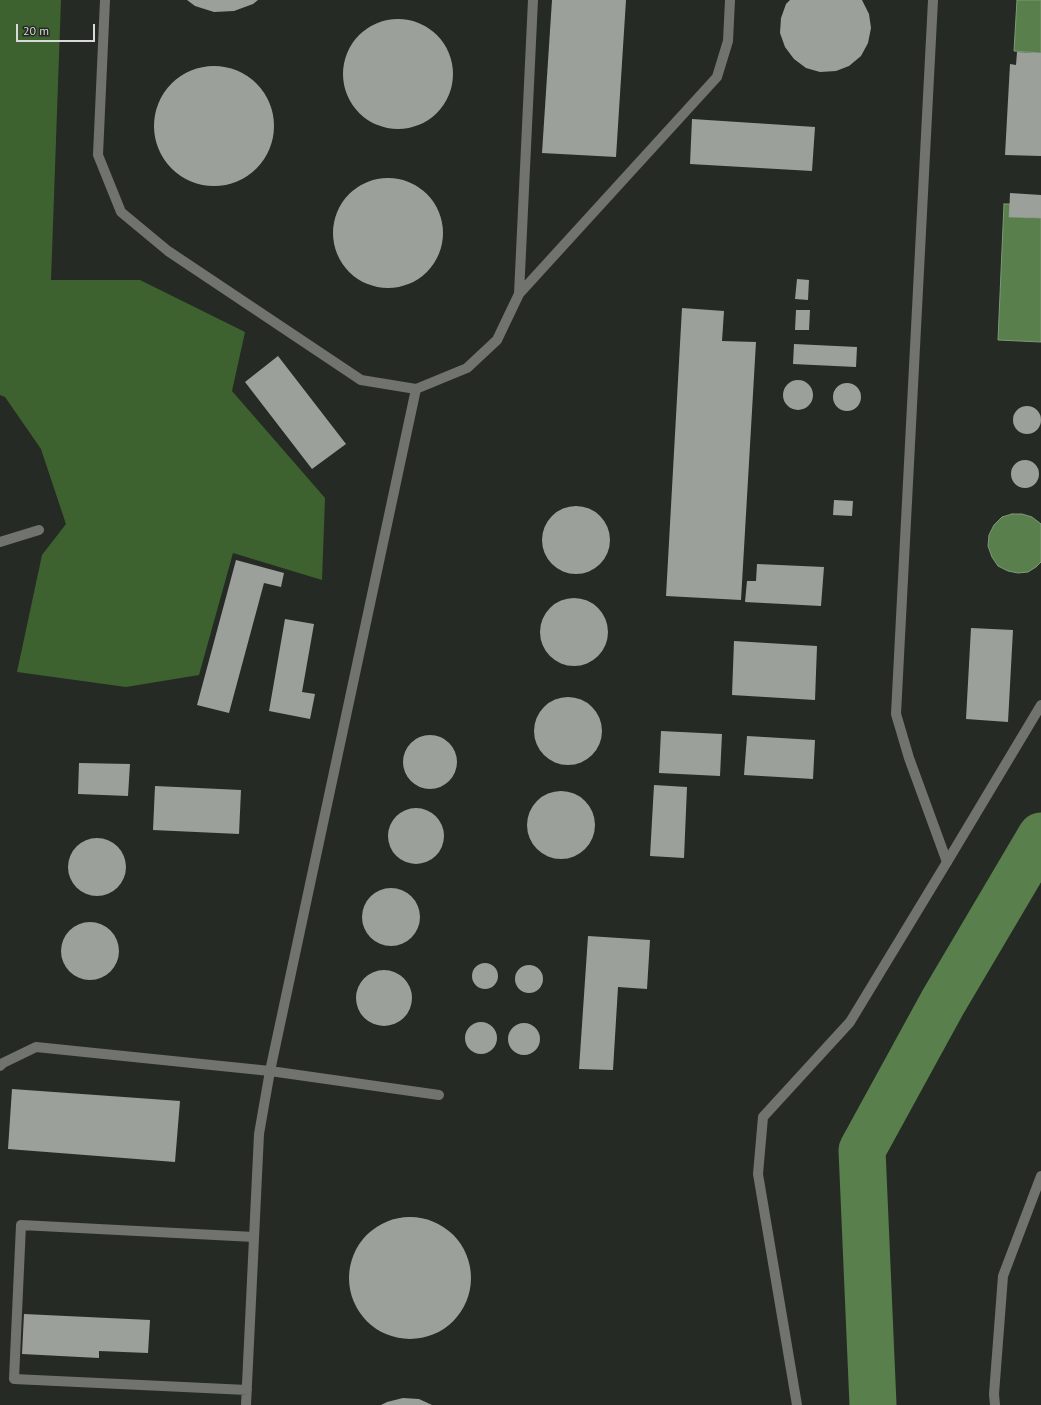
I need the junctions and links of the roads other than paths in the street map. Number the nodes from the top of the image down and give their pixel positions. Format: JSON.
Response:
{"nodes":[{"id":1,"x":105,"y":0,"type":"edge"},
{"id":2,"x":533,"y":0,"type":"edge"},
{"id":3,"x":730,"y":0,"type":"edge"},
{"id":4,"x":933,"y":0,"type":"edge"},
{"id":5,"x":519,"y":294,"type":"junction"},
{"id":6,"x":416,"y":389,"type":"junction"},
{"id":7,"x":39,"y":530,"type":"dead end"},
{"id":8,"x":0,"y":542,"type":"edge"},
{"id":9,"x":1041,"y":705,"type":"edge"},
{"id":10,"x":946,"y":862,"type":"junction"},
{"id":11,"x":1,"y":1065,"type":"edge"},
{"id":12,"x":270,"y":1071,"type":"junction"},
{"id":13,"x":439,"y":1096,"type":"dead end"},
{"id":14,"x":1041,"y":1176,"type":"edge"},
{"id":15,"x":254,"y":1236,"type":"junction"},
{"id":16,"x":247,"y":1390,"type":"junction"},
{"id":17,"x":246,"y":1405,"type":"edge"},
{"id":18,"x":797,"y":1405,"type":"edge"},
{"id":19,"x":995,"y":1405,"type":"edge"}],
"edges":[{"from":1,"to":6,"type":"street"},
{"from":2,"to":5,"type":"street"},
{"from":3,"to":5,"type":"street"},
{"from":4,"to":10,"type":"street"},
{"from":5,"to":6,"type":"street"},
{"from":6,"to":12,"type":"street"},
{"from":7,"to":8,"type":"street"},
{"from":9,"to":10,"type":"street"},
{"from":10,"to":18,"type":"street"},
{"from":11,"to":12,"type":"street"},
{"from":12,"to":13,"type":"street"},
{"from":12,"to":15,"type":"street"},
{"from":14,"to":19,"type":"street"},
{"from":15,"to":16,"type":"street"},
{"from":15,"to":16,"type":"street"},
{"from":16,"to":17,"type":"street"}]}
